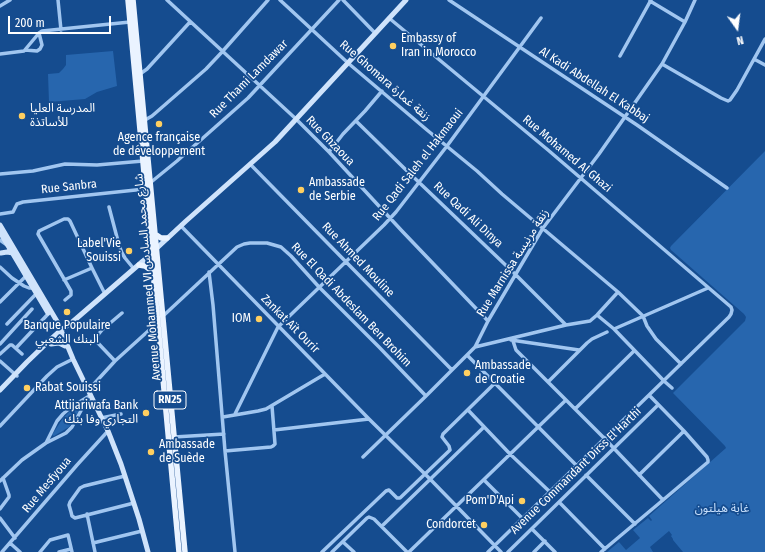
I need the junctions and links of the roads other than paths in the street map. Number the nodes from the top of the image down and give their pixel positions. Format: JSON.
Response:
{"nodes":[{"id":1,"x":10,"y":0,"type":"edge"},
{"id":2,"x":58,"y":0,"type":"edge"},
{"id":3,"x":128,"y":0,"type":"edge"},
{"id":4,"x":133,"y":0,"type":"edge"},
{"id":5,"x":166,"y":0,"type":"edge"},
{"id":6,"x":268,"y":0,"type":"edge"},
{"id":7,"x":280,"y":0,"type":"edge"},
{"id":8,"x":339,"y":0,"type":"edge"},
{"id":9,"x":343,"y":0,"type":"edge"},
{"id":10,"x":449,"y":0,"type":"edge"},
{"id":11,"x":650,"y":0,"type":"edge"},
{"id":12,"x":695,"y":0,"type":"edge"},
{"id":13,"x":404,"y":1,"type":"edge"},
{"id":14,"x":0,"y":6,"type":"edge"},
{"id":15,"x":389,"y":18,"type":"junction"},
{"id":16,"x":541,"y":18,"type":"dead end"},
{"id":17,"x":130,"y":22,"type":"junction"},
{"id":18,"x":190,"y":22,"type":"junction"},
{"id":19,"x":685,"y":22,"type":"junction"},
{"id":20,"x":312,"y":29,"type":"junction"},
{"id":21,"x":61,"y":30,"type":"junction"},
{"id":22,"x":39,"y":33,"type":"junction"},
{"id":23,"x":375,"y":33,"type":"junction"},
{"id":24,"x":765,"y":39,"type":"edge"},
{"id":25,"x":520,"y":47,"type":"junction"},
{"id":26,"x":25,"y":50,"type":"junction"},
{"id":27,"x":222,"y":52,"type":"junction"},
{"id":28,"x":0,"y":54,"type":"edge"},
{"id":29,"x":620,"y":56,"type":"dead end"},
{"id":30,"x":754,"y":59,"type":"junction"},
{"id":31,"x":348,"y":62,"type":"junction"},
{"id":32,"x":662,"y":64,"type":"junction"},
{"id":33,"x":765,"y":65,"type":"edge"},
{"id":34,"x":140,"y":74,"type":"junction"},
{"id":35,"x":259,"y":85,"type":"junction"},
{"id":36,"x":382,"y":91,"type":"junction"},
{"id":37,"x":484,"y":96,"type":"junction"},
{"id":38,"x":626,"y":117,"type":"junction"},
{"id":39,"x":296,"y":119,"type":"junction"},
{"id":40,"x":145,"y":120,"type":"junction"},
{"id":41,"x":356,"y":121,"type":"junction"},
{"id":42,"x":447,"y":146,"type":"junction"},
{"id":43,"x":329,"y":152,"type":"junction"},
{"id":44,"x":143,"y":162,"type":"junction"},
{"id":45,"x":250,"y":164,"type":"junction"},
{"id":46,"x":0,"y":174,"type":"edge"},
{"id":47,"x":581,"y":178,"type":"junction"},
{"id":48,"x":419,"y":182,"type":"junction"},
{"id":49,"x":150,"y":183,"type":"junction"},
{"id":50,"x":727,"y":188,"type":"dead end"},
{"id":51,"x":145,"y":190,"type":"junction"},
{"id":52,"x":109,"y":208,"type":"dead end"},
{"id":53,"x":0,"y":214,"type":"edge"},
{"id":54,"x":390,"y":219,"type":"junction"},
{"id":55,"x":0,"y":225,"type":"edge"},
{"id":56,"x":181,"y":226,"type":"junction"},
{"id":57,"x":543,"y":228,"type":"junction"},
{"id":58,"x":0,"y":232,"type":"edge"},
{"id":59,"x":155,"y":234,"type":"junction"},
{"id":60,"x":167,"y":238,"type":"junction"},
{"id":61,"x":0,"y":240,"type":"edge"},
{"id":62,"x":10,"y":245,"type":"junction"},
{"id":63,"x":156,"y":249,"type":"junction"},
{"id":64,"x":13,"y":253,"type":"junction"},
{"id":65,"x":1,"y":254,"type":"edge"},
{"id":66,"x":151,"y":254,"type":"junction"},
{"id":67,"x":346,"y":262,"type":"junction"},
{"id":68,"x":217,"y":264,"type":"junction"},
{"id":69,"x":0,"y":267,"type":"edge"},
{"id":70,"x":137,"y":267,"type":"junction"},
{"id":71,"x":92,"y":268,"type":"junction"},
{"id":72,"x":152,"y":271,"type":"junction"},
{"id":73,"x":209,"y":272,"type":"junction"},
{"id":74,"x":28,"y":274,"type":"junction"},
{"id":75,"x":516,"y":274,"type":"junction"},
{"id":76,"x":64,"y":280,"type":"junction"},
{"id":77,"x":19,"y":283,"type":"junction"},
{"id":78,"x":319,"y":287,"type":"junction"},
{"id":79,"x":708,"y":288,"type":"junction"},
{"id":80,"x":36,"y":289,"type":"junction"},
{"id":81,"x":618,"y":292,"type":"junction"},
{"id":82,"x":105,"y":294,"type":"junction"},
{"id":83,"x":65,"y":300,"type":"dead end"},
{"id":84,"x":0,"y":302,"type":"edge"},
{"id":85,"x":32,"y":309,"type":"dead end"},
{"id":86,"x":49,"y":313,"type":"junction"},
{"id":87,"x":122,"y":313,"type":"dead end"},
{"id":88,"x":597,"y":315,"type":"junction"},
{"id":89,"x":643,"y":316,"type":"junction"},
{"id":90,"x":162,"y":317,"type":"junction"},
{"id":91,"x":488,"y":321,"type":"junction"},
{"id":92,"x":157,"y":323,"type":"junction"},
{"id":93,"x":6,"y":324,"type":"dead end"},
{"id":94,"x":566,"y":325,"type":"junction"},
{"id":95,"x":278,"y":327,"type":"junction"},
{"id":96,"x":614,"y":329,"type":"junction"},
{"id":97,"x":607,"y":332,"type":"dead end"},
{"id":98,"x":61,"y":333,"type":"junction"},
{"id":99,"x":508,"y":339,"type":"junction"},
{"id":100,"x":513,"y":341,"type":"junction"},
{"id":101,"x":0,"y":344,"type":"edge"},
{"id":102,"x":51,"y":344,"type":"junction"},
{"id":103,"x":65,"y":346,"type":"junction"},
{"id":104,"x":475,"y":347,"type":"junction"},
{"id":105,"x":16,"y":348,"type":"junction"},
{"id":106,"x":579,"y":350,"type":"junction"},
{"id":107,"x":634,"y":351,"type":"junction"},
{"id":108,"x":0,"y":354,"type":"edge"},
{"id":109,"x":22,"y":354,"type":"dead end"},
{"id":110,"x":467,"y":355,"type":"junction"},
{"id":111,"x":73,"y":359,"type":"junction"},
{"id":112,"x":0,"y":361,"type":"edge"},
{"id":113,"x":115,"y":361,"type":"junction"},
{"id":114,"x":681,"y":364,"type":"junction"},
{"id":115,"x":452,"y":370,"type":"junction"},
{"id":116,"x":325,"y":374,"type":"junction"},
{"id":117,"x":16,"y":375,"type":"junction"},
{"id":118,"x":664,"y":381,"type":"junction"},
{"id":119,"x":548,"y":382,"type":"junction"},
{"id":120,"x":495,"y":383,"type":"junction"},
{"id":121,"x":86,"y":388,"type":"junction"},
{"id":122,"x":672,"y":388,"type":"dead end"},
{"id":123,"x":0,"y":390,"type":"edge"},
{"id":124,"x":0,"y":394,"type":"edge"},
{"id":125,"x":648,"y":395,"type":"junction"},
{"id":126,"x":426,"y":396,"type":"junction"},
{"id":127,"x":90,"y":398,"type":"junction"},
{"id":128,"x":566,"y":400,"type":"junction"},
{"id":129,"x":658,"y":405,"type":"junction"},
{"id":130,"x":272,"y":406,"type":"junction"},
{"id":131,"x":575,"y":409,"type":"junction"},
{"id":132,"x":468,"y":410,"type":"junction"},
{"id":133,"x":120,"y":414,"type":"dead end"},
{"id":134,"x":235,"y":414,"type":"junction"},
{"id":135,"x":223,"y":417,"type":"junction"},
{"id":136,"x":100,"y":418,"type":"junction"},
{"id":137,"x":369,"y":419,"type":"junction"},
{"id":138,"x":0,"y":426,"type":"edge"},
{"id":139,"x":538,"y":426,"type":"junction"},
{"id":140,"x":484,"y":427,"type":"junction"},
{"id":141,"x":274,"y":430,"type":"junction"},
{"id":142,"x":107,"y":431,"type":"junction"},
{"id":143,"x":684,"y":431,"type":"junction"},
{"id":144,"x":224,"y":434,"type":"junction"},
{"id":145,"x":385,"y":436,"type":"junction"},
{"id":146,"x":174,"y":437,"type":"junction"},
{"id":147,"x":604,"y":439,"type":"junction"},
{"id":148,"x":46,"y":443,"type":"junction"},
{"id":149,"x":614,"y":448,"type":"junction"},
{"id":150,"x":225,"y":451,"type":"junction"},
{"id":151,"x":510,"y":454,"type":"junction"},
{"id":152,"x":363,"y":457,"type":"dead end"},
{"id":153,"x":577,"y":466,"type":"junction"},
{"id":154,"x":424,"y":474,"type":"junction"},
{"id":155,"x":586,"y":475,"type":"junction"},
{"id":156,"x":639,"y":475,"type":"junction"},
{"id":157,"x":123,"y":476,"type":"junction"},
{"id":158,"x":1,"y":480,"type":"edge"},
{"id":159,"x":430,"y":480,"type":"junction"},
{"id":160,"x":484,"y":480,"type":"junction"},
{"id":161,"x":550,"y":492,"type":"junction"},
{"id":162,"x":663,"y":500,"type":"junction"},
{"id":163,"x":559,"y":502,"type":"junction"},
{"id":164,"x":132,"y":503,"type":"junction"},
{"id":165,"x":456,"y":506,"type":"junction"},
{"id":166,"x":0,"y":509,"type":"edge"},
{"id":167,"x":87,"y":514,"type":"junction"},
{"id":168,"x":0,"y":518,"type":"edge"},
{"id":169,"x":523,"y":519,"type":"junction"},
{"id":170,"x":635,"y":524,"type":"junction"},
{"id":171,"x":382,"y":526,"type":"junction"},
{"id":172,"x":532,"y":529,"type":"junction"},
{"id":173,"x":141,"y":531,"type":"junction"},
{"id":174,"x":15,"y":538,"type":"junction"},
{"id":175,"x":343,"y":542,"type":"junction"},
{"id":176,"x":545,"y":542,"type":"junction"},
{"id":177,"x":10,"y":543,"type":"junction"},
{"id":178,"x":93,"y":543,"type":"junction"},
{"id":179,"x":495,"y":545,"type":"junction"},
{"id":180,"x":605,"y":548,"type":"junction"},
{"id":181,"x":72,"y":551,"type":"edge"},
{"id":182,"x":2,"y":552,"type":"edge"},
{"id":183,"x":20,"y":552,"type":"edge"},
{"id":184,"x":40,"y":552,"type":"edge"},
{"id":185,"x":59,"y":552,"type":"edge"},
{"id":186,"x":95,"y":552,"type":"edge"},
{"id":187,"x":147,"y":552,"type":"edge"},
{"id":188,"x":179,"y":552,"type":"edge"},
{"id":189,"x":185,"y":552,"type":"edge"},
{"id":190,"x":235,"y":552,"type":"edge"},
{"id":191,"x":322,"y":552,"type":"edge"},
{"id":192,"x":332,"y":552,"type":"edge"},
{"id":193,"x":354,"y":552,"type":"edge"},
{"id":194,"x":408,"y":552,"type":"edge"},
{"id":195,"x":488,"y":552,"type":"edge"},
{"id":196,"x":501,"y":552,"type":"edge"},
{"id":197,"x":508,"y":552,"type":"edge"},
{"id":198,"x":534,"y":552,"type":"edge"},
{"id":199,"x":555,"y":552,"type":"edge"},
{"id":200,"x":601,"y":552,"type":"edge"}],
"edges":[{"from":1,"to":14,"type":"street"},
{"from":2,"to":21,"type":"street"},
{"from":3,"to":17,"type":"main road","name":"Avenue Mohammed VI شارع محمد السادس","number":"RN25"},
{"from":4,"to":34,"type":"main road","name":"Avenue Mohammed VI شارع محمد السادس","number":"RN25"},
{"from":5,"to":18,"type":"street","name":"Rue Ghzaoua"},
{"from":6,"to":27,"type":"street"},
{"from":7,"to":20,"type":"street","name":"Rue Ghomara زنقة غمارة"},
{"from":8,"to":20,"type":"street","name":"Rue Thami Lamdawar"},
{"from":9,"to":23,"type":"street"},
{"from":10,"to":25,"type":"street","name":"Al Kadi Abdellah El Kabbaj"},
{"from":11,"to":19,"type":"street"},
{"from":11,"to":29,"type":"street"},
{"from":12,"to":19,"type":"street","name":"Rue Marnissa زنقة مرنيسة"},
{"from":13,"to":15,"type":"main road"},
{"from":15,"to":23,"type":"main road"},
{"from":15,"to":37,"type":"street","name":"Rue Mohamed Al Ghazi"},
{"from":16,"to":25,"type":"street","name":"Rue Qadi Saleh el Hakmaoui"},
{"from":17,"to":21,"type":"street"},
{"from":17,"to":44,"type":"main road","name":"Avenue Mohammed VI شارع محمد السادس","number":"RN25"},
{"from":18,"to":27,"type":"street","name":"Rue Ghzaoua"},
{"from":18,"to":34,"type":"street"},
{"from":19,"to":32,"type":"street","name":"Rue Marnissa زنقة مرنيسة"},
{"from":20,"to":31,"type":"street","name":"Rue Ghomara زنقة غمارة"},
{"from":20,"to":35,"type":"street","name":"Rue Thami Lamdawar"},
{"from":21,"to":22,"type":"street"},
{"from":22,"to":26,"type":"street"},
{"from":22,"to":26,"type":"street"},
{"from":23,"to":31,"type":"main road"},
{"from":24,"to":30,"type":"street"},
{"from":25,"to":37,"type":"street","name":"Rue Qadi Saleh el Hakmaoui"},
{"from":25,"to":38,"type":"street","name":"Al Kadi Abdellah El Kabbaj"},
{"from":26,"to":28,"type":"street"},
{"from":27,"to":35,"type":"street","name":"Rue Ghzaoua"},
{"from":27,"to":40,"type":"street"},
{"from":30,"to":32,"type":"street"},
{"from":30,"to":33,"type":"street"},
{"from":31,"to":36,"type":"street","name":"Rue Ghomara زنقة غمارة"},
{"from":31,"to":39,"type":"main road"},
{"from":32,"to":38,"type":"street","name":"Rue Marnissa زنقة مرنيسة"},
{"from":34,"to":40,"type":"main road","name":"Avenue Mohammed VI شارع محمد السادس","number":"RN25"},
{"from":35,"to":39,"type":"street","name":"Rue Ghzaoua"},
{"from":35,"to":49,"type":"street","name":"Rue Thami Lamdawar"},
{"from":36,"to":41,"type":"street"},
{"from":36,"to":42,"type":"street","name":"Rue Ghomara زنقة غمارة"},
{"from":37,"to":42,"type":"street","name":"Rue Qadi Saleh el Hakmaoui"},
{"from":37,"to":47,"type":"street","name":"Rue Mohamed Al Ghazi"},
{"from":38,"to":47,"type":"street","name":"Rue Marnissa زنقة مرنيسة"},
{"from":38,"to":50,"type":"street","name":"Al Kadi Abdellah El Kabbaj"},
{"from":39,"to":43,"type":"street","name":"Rue Ghzaoua"},
{"from":39,"to":45,"type":"main road"},
{"from":40,"to":49,"type":"main road","name":"Avenue Mohammed VI شارع محمد السادس","number":"RN25"},
{"from":41,"to":43,"type":"street"},
{"from":41,"to":48,"type":"street","name":"Rue Qadi Ali Dinya"},
{"from":42,"to":48,"type":"street","name":"Rue Qadi Saleh el Hakmaoui"},
{"from":42,"to":57,"type":"street","name":"Rue Ghomara زنقة غمارة"},
{"from":43,"to":54,"type":"street","name":"Rue Ghzaoua"},
{"from":44,"to":46,"type":"street"},
{"from":44,"to":51,"type":"main road","name":"Avenue Mohammed VI شارع محمد السادس","number":"RN25"},
{"from":45,"to":56,"type":"main road"},
{"from":45,"to":67,"type":"street","name":"Rue Ahmed Mouline"},
{"from":47,"to":57,"type":"street","name":"Rue Marnissa زنقة مرنيسة"},
{"from":47,"to":79,"type":"street","name":"Rue Mohamed Al Ghazi"},
{"from":48,"to":54,"type":"street","name":"Rue Qadi Saleh el Hakmaoui"},
{"from":48,"to":75,"type":"street","name":"Rue Qadi Ali Dinya"},
{"from":49,"to":59,"type":"main road","name":"Avenue Mohammed VI شارع محمد السادس","number":"RN25"},
{"from":51,"to":53,"type":"street","name":"Rue Sanbra"},
{"from":51,"to":66,"type":"main road","name":"Avenue Mohammed VI شارع محمد السادس","number":"RN25"},
{"from":52,"to":70,"type":"street"},
{"from":54,"to":67,"type":"street","name":"Rue Qadi Saleh el Hakmaoui"},
{"from":54,"to":91,"type":"street","name":"Rue Ghzaoua"},
{"from":55,"to":62,"type":"main road"},
{"from":56,"to":60,"type":"main road"},
{"from":56,"to":68,"type":"street","name":"Zankat Aït Ourir"},
{"from":57,"to":75,"type":"street","name":"Rue Marnissa زنقة مرنيسة"},
{"from":57,"to":81,"type":"street","name":"Rue Ghomara زنقة غمارة"},
{"from":58,"to":62,"type":"main road"},
{"from":59,"to":60,"type":"main road"},
{"from":59,"to":63,"type":"main road","name":"Avenue Mohammed VI شارع محمد السادس","number":"RN25"},
{"from":60,"to":63,"type":"main road"},
{"from":61,"to":62,"type":"street"},
{"from":62,"to":64,"type":"main road"},
{"from":62,"to":65,"type":"street"},
{"from":62,"to":74,"type":"main road"},
{"from":63,"to":66,"type":"main road"},
{"from":63,"to":90,"type":"main road","name":"Avenue Mohammed VI شارع محمد السادس","number":"RN25"},
{"from":64,"to":65,"type":"main road"},
{"from":64,"to":74,"type":"main road"},
{"from":66,"to":70,"type":"main road"},
{"from":66,"to":72,"type":"main road","name":"Avenue Mohammed VI شارع محمد السادس","number":"RN25"},
{"from":67,"to":78,"type":"street","name":"Rue Qadi Saleh el Hakmaoui"},
{"from":67,"to":115,"type":"street","name":"Rue Ahmed Mouline"},
{"from":68,"to":73,"type":"street","name":"Rue El Qadi Abdeslam Ben Brohim"},
{"from":68,"to":78,"type":"street","name":"Rue El Qadi Abdeslam Ben Brohim"},
{"from":68,"to":95,"type":"street","name":"Zankat Aït Ourir"},
{"from":69,"to":77,"type":"street"},
{"from":70,"to":72,"type":"main road"},
{"from":70,"to":82,"type":"main road"},
{"from":71,"to":76,"type":"street"},
{"from":71,"to":76,"type":"street"},
{"from":71,"to":82,"type":"street"},
{"from":72,"to":92,"type":"main road","name":"Avenue Mohammed VI شارع محمد السادس","number":"RN25"},
{"from":73,"to":90,"type":"street","name":"Rue El Qadi Abdeslam Ben Brohim"},
{"from":73,"to":135,"type":"street"},
{"from":74,"to":77,"type":"street"},
{"from":74,"to":80,"type":"main road"},
{"from":75,"to":91,"type":"street","name":"Rue Marnissa زنقة مرنيسة"},
{"from":75,"to":94,"type":"street","name":"Rue Qadi Ali Dinya"},
{"from":76,"to":83,"type":"street"},
{"from":77,"to":80,"type":"street"},
{"from":77,"to":84,"type":"street"},
{"from":78,"to":95,"type":"street","name":"Rue Qadi Saleh el Hakmaoui"},
{"from":78,"to":126,"type":"street","name":"Rue El Qadi Abdeslam Ben Brohim"},
{"from":79,"to":89,"type":"street"},
{"from":79,"to":114,"type":"street","name":"Rue Mohamed Al Ghazi"},
{"from":80,"to":86,"type":"main road"},
{"from":80,"to":93,"type":"street"},
{"from":80,"to":98,"type":"main road"},
{"from":81,"to":88,"type":"street"},
{"from":81,"to":89,"type":"street","name":"Rue Ghomara زنقة غمارة"},
{"from":82,"to":98,"type":"main road"},
{"from":85,"to":101,"type":"street"},
{"from":86,"to":98,"type":"main road"},
{"from":86,"to":105,"type":"street"},
{"from":87,"to":113,"type":"street"},
{"from":88,"to":94,"type":"street"},
{"from":88,"to":96,"type":"street"},
{"from":89,"to":96,"type":"street"},
{"from":89,"to":114,"type":"street","name":"Rue Ghomara زنقة غمارة"},
{"from":90,"to":146,"type":"main road","name":"Avenue Mohammed VI شارع محمد السادس","number":"RN25"},
{"from":91,"to":104,"type":"street","name":"Rue Marnissa زنقة مرنيسة"},
{"from":92,"to":113,"type":"street"},
{"from":92,"to":188,"type":"main road","name":"Avenue Mohammed VI شارع محمد السادس","number":"RN25"},
{"from":94,"to":99,"type":"street"},
{"from":95,"to":116,"type":"street","name":"Zankat Aït Ourir"},
{"from":95,"to":134,"type":"street","name":"Rue Qadi Saleh el Hakmaoui"},
{"from":96,"to":107,"type":"street"},
{"from":97,"to":106,"type":"street"},
{"from":98,"to":102,"type":"main road"},
{"from":98,"to":103,"type":"main road"},
{"from":98,"to":111,"type":"main road"},
{"from":98,"to":117,"type":"main road"},
{"from":99,"to":100,"type":"street"},
{"from":99,"to":104,"type":"street"},
{"from":100,"to":106,"type":"street"},
{"from":100,"to":119,"type":"street"},
{"from":102,"to":103,"type":"main road"},
{"from":102,"to":117,"type":"main road"},
{"from":103,"to":111,"type":"main road"},
{"from":104,"to":110,"type":"street","name":"Rue Marnissa زنقة مرنيسة"},
{"from":105,"to":108,"type":"street"},
{"from":105,"to":109,"type":"street"},
{"from":106,"to":119,"type":"street"},
{"from":107,"to":118,"type":"street"},
{"from":107,"to":131,"type":"street"},
{"from":110,"to":115,"type":"street","name":"Rue Marnissa زنقة مرنيسة"},
{"from":110,"to":120,"type":"street"},
{"from":111,"to":121,"type":"main road"},
{"from":111,"to":138,"type":"street"},
{"from":112,"to":117,"type":"street"},
{"from":113,"to":121,"type":"street"},
{"from":114,"to":118,"type":"street"},
{"from":115,"to":126,"type":"street","name":"Rue Marnissa زنقة مرنيسة"},
{"from":116,"to":130,"type":"street"},
{"from":116,"to":137,"type":"street","name":"Zankat Aït Ourir"},
{"from":117,"to":123,"type":"main road"},
{"from":117,"to":124,"type":"main road"},
{"from":118,"to":122,"type":"street"},
{"from":118,"to":125,"type":"street"},
{"from":119,"to":128,"type":"street"},
{"from":120,"to":132,"type":"street"},
{"from":120,"to":139,"type":"street"},
{"from":121,"to":127,"type":"main road"},
{"from":125,"to":129,"type":"street"},
{"from":125,"to":147,"type":"street"},
{"from":126,"to":145,"type":"street","name":"Rue Marnissa زنقة مرنيسة"},
{"from":127,"to":136,"type":"main road"},
{"from":127,"to":148,"type":"street"},
{"from":127,"to":148,"type":"street"},
{"from":128,"to":131,"type":"street"},
{"from":128,"to":139,"type":"street"},
{"from":129,"to":143,"type":"street"},
{"from":129,"to":149,"type":"street","name":"Avenue Commandant Dirss El Harthi"},
{"from":130,"to":134,"type":"street"},
{"from":130,"to":141,"type":"street"},
{"from":131,"to":147,"type":"street"},
{"from":132,"to":140,"type":"street"},
{"from":132,"to":154,"type":"street"},
{"from":133,"to":136,"type":"street"},
{"from":134,"to":135,"type":"street"},
{"from":135,"to":144,"type":"street"},
{"from":136,"to":142,"type":"main road"},
{"from":137,"to":141,"type":"street"},
{"from":137,"to":145,"type":"street","name":"Zankat Aït Ourir"},
{"from":139,"to":151,"type":"street"},
{"from":139,"to":153,"type":"street"},
{"from":140,"to":151,"type":"street"},
{"from":140,"to":159,"type":"street"},
{"from":141,"to":150,"type":"street"},
{"from":142,"to":157,"type":"main road"},
{"from":142,"to":174,"type":"street","name":"Rue Mesfyoua"},
{"from":143,"to":156,"type":"street"},
{"from":143,"to":162,"type":"street"},
{"from":144,"to":146,"type":"street"},
{"from":144,"to":150,"type":"street"},
{"from":145,"to":152,"type":"street","name":"Rue Marnissa زنقة مرنيسة"},
{"from":145,"to":154,"type":"street","name":"Zankat Aït Ourir"},
{"from":146,"to":189,"type":"main road","name":"Avenue Mohammed VI شارع محمد السادس","number":"RN25"},
{"from":147,"to":149,"type":"street"},
{"from":147,"to":153,"type":"street"},
{"from":148,"to":158,"type":"street"},
{"from":149,"to":155,"type":"street","name":"Avenue Commandant Dirss El Harthi"},
{"from":149,"to":156,"type":"street"},
{"from":150,"to":190,"type":"street"},
{"from":151,"to":160,"type":"street"},
{"from":151,"to":161,"type":"street"},
{"from":153,"to":161,"type":"street"},
{"from":154,"to":159,"type":"street","name":"Zankat Aït Ourir"},
{"from":154,"to":191,"type":"street"},
{"from":155,"to":163,"type":"street","name":"Avenue Commandant Dirss El Harthi"},
{"from":155,"to":170,"type":"street"},
{"from":156,"to":162,"type":"street"},
{"from":157,"to":164,"type":"main road"},
{"from":157,"to":167,"type":"street"},
{"from":158,"to":166,"type":"street"},
{"from":159,"to":165,"type":"street","name":"Zankat Aït Ourir"},
{"from":159,"to":171,"type":"street"},
{"from":160,"to":165,"type":"street"},
{"from":160,"to":169,"type":"street"},
{"from":161,"to":169,"type":"street"},
{"from":162,"to":170,"type":"street"},
{"from":163,"to":172,"type":"street","name":"Avenue Commandant Dirss El Harthi"},
{"from":163,"to":180,"type":"street"},
{"from":164,"to":167,"type":"street"},
{"from":164,"to":173,"type":"main road"},
{"from":165,"to":179,"type":"street","name":"Zankat Aït Ourir"},
{"from":165,"to":194,"type":"street"},
{"from":167,"to":178,"type":"street"},
{"from":168,"to":174,"type":"street"},
{"from":169,"to":179,"type":"street"},
{"from":170,"to":180,"type":"street"},
{"from":171,"to":175,"type":"street"},
{"from":171,"to":194,"type":"street"},
{"from":172,"to":176,"type":"street"},
{"from":172,"to":197,"type":"street","name":"Avenue Commandant Dirss El Harthi"},
{"from":173,"to":178,"type":"street"},
{"from":173,"to":187,"type":"main road"},
{"from":174,"to":177,"type":"street","name":"Rue Mesfyoua"},
{"from":175,"to":192,"type":"street"},
{"from":175,"to":193,"type":"street"},
{"from":176,"to":198,"type":"street"},
{"from":176,"to":199,"type":"street"},
{"from":177,"to":182,"type":"street","name":"Rue Mesfyoua"},
{"from":177,"to":183,"type":"street"},
{"from":178,"to":186,"type":"street"},
{"from":179,"to":195,"type":"street"},
{"from":179,"to":196,"type":"street","name":"Zankat Aït Ourir"},
{"from":180,"to":200,"type":"street"},
{"from":181,"to":184,"type":"street"},
{"from":181,"to":185,"type":"street"}]}
